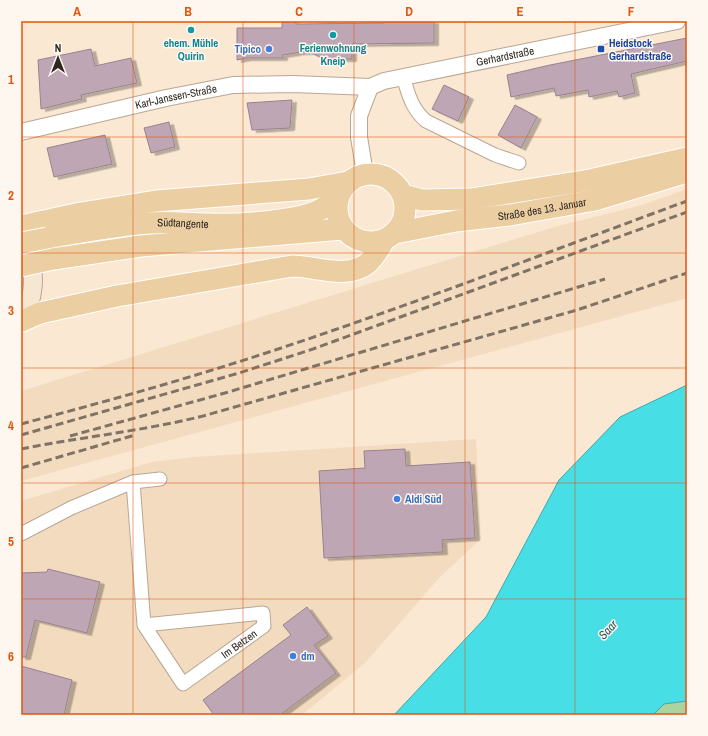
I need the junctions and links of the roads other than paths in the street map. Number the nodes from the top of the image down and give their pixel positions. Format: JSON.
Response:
{"nodes":[{"id":1,"x":677,"y":21,"type":"edge"},
{"id":2,"x":403,"y":77,"type":"junction"},
{"id":3,"x":333,"y":85,"type":"joint"},
{"id":4,"x":370,"y":87,"type":"junction"},
{"id":5,"x":21,"y":132,"type":"edge"},
{"id":6,"x":687,"y":158,"type":"edge"},
{"id":7,"x":519,"y":163,"type":"dead end"},
{"id":8,"x":687,"y":172,"type":"edge"},
{"id":9,"x":351,"y":184,"type":"junction"},
{"id":10,"x":403,"y":196,"type":"junction"},
{"id":11,"x":21,"y":226,"type":"edge"},
{"id":12,"x":343,"y":229,"type":"junction"},
{"id":13,"x":389,"y":237,"type":"junction"},
{"id":14,"x":21,"y":240,"type":"edge"},
{"id":15,"x":21,"y":243,"type":"edge"},
{"id":16,"x":21,"y":266,"type":"edge"},
{"id":17,"x":21,"y":322,"type":"edge"},
{"id":18,"x":160,"y":479,"type":"dead end"},
{"id":19,"x":133,"y":482,"type":"junction"},
{"id":20,"x":21,"y":534,"type":"edge"},
{"id":21,"x":144,"y":625,"type":"junction"}],
"edges":[{"from":1,"to":2,"type":"street","name":"Gerhardstraße"},
{"from":2,"to":4,"type":"street","name":"Gerhardstraße"},
{"from":2,"to":7,"type":"street"},
{"from":3,"to":4,"type":"street","name":"Gerhardstraße"},
{"from":3,"to":5,"type":"street","name":"Karl-Janssen-Straße"},
{"from":4,"to":9,"type":"street"},
{"from":6,"to":10,"type":"main road","name":"Straße des 13. Januar"},
{"from":8,"to":13,"type":"main road","name":"Straße des 13. Januar"},
{"from":9,"to":10,"type":"main road"},
{"from":9,"to":11,"type":"main road"},
{"from":9,"to":12,"type":"main road"},
{"from":9,"to":15,"type":"main road","name":"Südtangente","bridge":true},
{"from":10,"to":13,"type":"main road"},
{"from":12,"to":13,"type":"main road"},
{"from":12,"to":16,"type":"main road","name":"Südtangente","bridge":true},
{"from":13,"to":17,"type":"main road"},
{"from":14,"to":17,"type":"main road"},
{"from":18,"to":19,"type":"street"},
{"from":19,"to":20,"type":"street"},
{"from":19,"to":21,"type":"street","name":"Im Betzen"},
{"from":21,"to":21,"type":"street","name":"Im Betzen"}]}
